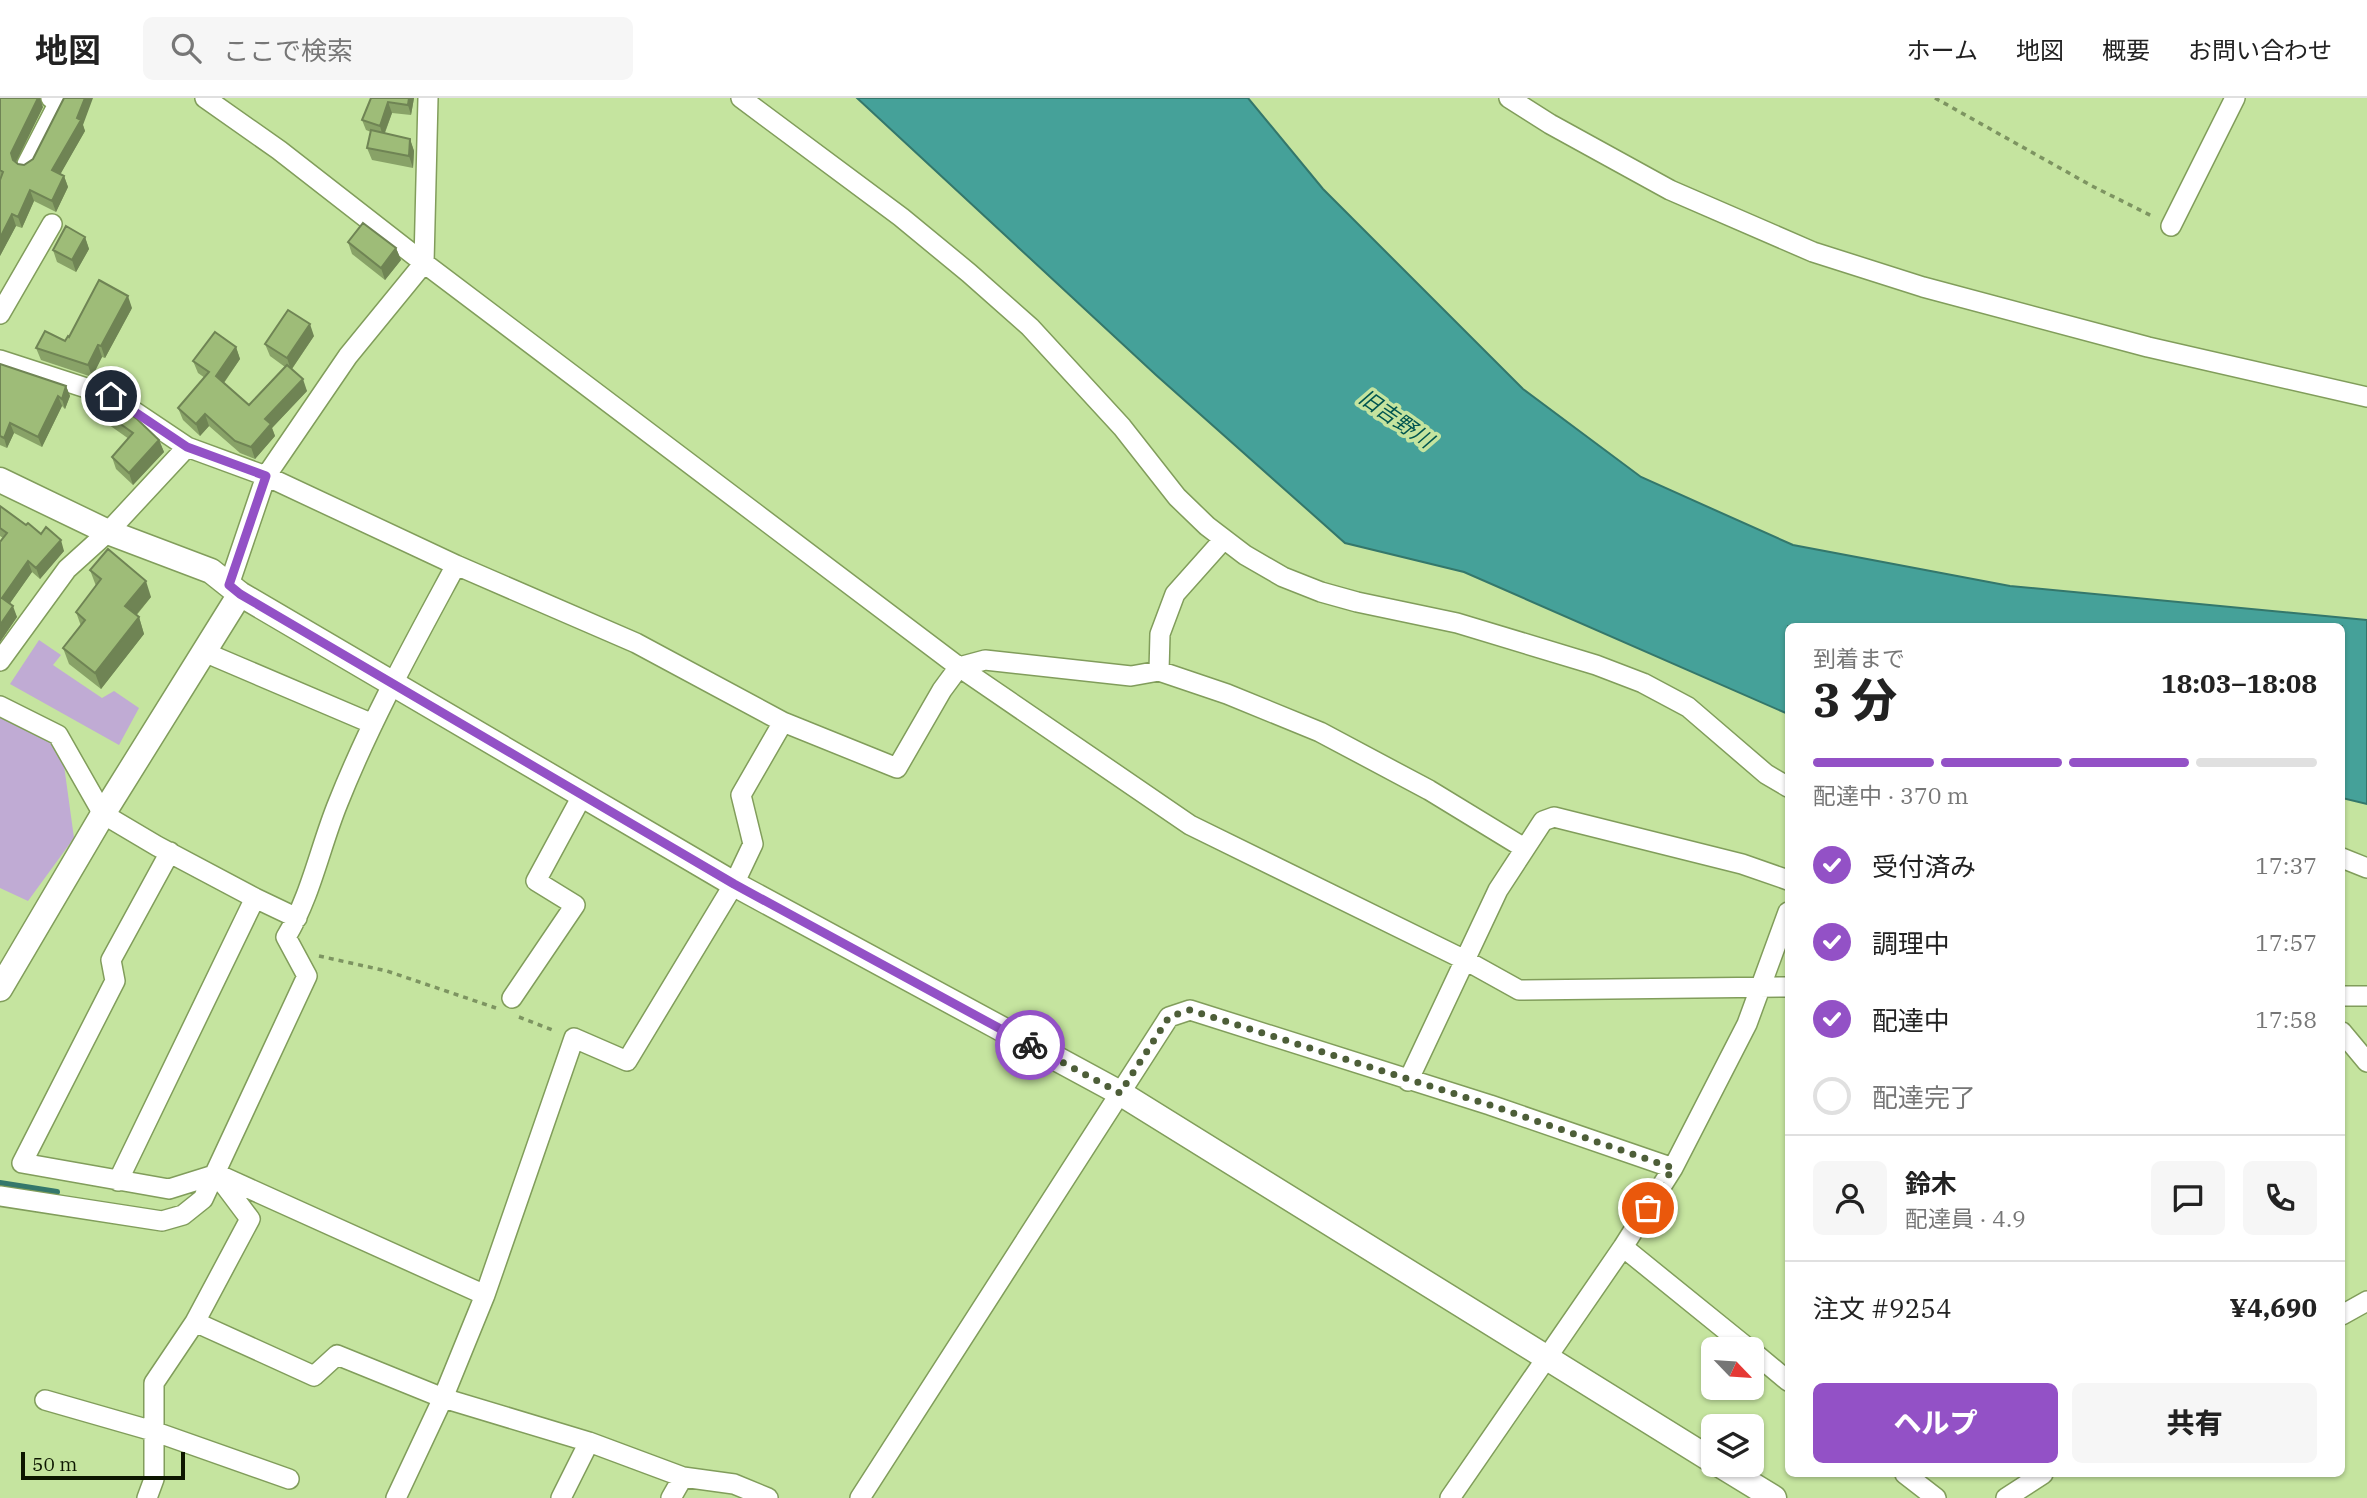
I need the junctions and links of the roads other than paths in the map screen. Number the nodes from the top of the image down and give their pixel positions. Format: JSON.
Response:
{"nodes":[{"id":1,"x":51,"y":98,"type":"edge"},
{"id":2,"x":205,"y":98,"type":"edge"},
{"id":3,"x":428,"y":98,"type":"edge"},
{"id":4,"x":741,"y":98,"type":"edge"},
{"id":5,"x":1509,"y":98,"type":"edge"},
{"id":6,"x":2235,"y":98,"type":"edge"},
{"id":7,"x":27,"y":164,"type":"edge"},
{"id":8,"x":52,"y":224,"type":"dead end"},
{"id":9,"x":2171,"y":226,"type":"road end"},
{"id":10,"x":424,"y":263,"type":"junction"},
{"id":11,"x":0,"y":314,"type":"edge"},
{"id":12,"x":0,"y":360,"type":"edge"},
{"id":13,"x":2367,"y":397,"type":"edge"},
{"id":14,"x":187,"y":447,"type":"junction"},
{"id":15,"x":266,"y":476,"type":"junction"},
{"id":16,"x":0,"y":480,"type":"edge"},
{"id":17,"x":108,"y":532,"type":"junction"},
{"id":18,"x":1224,"y":539,"type":"junction"},
{"id":19,"x":456,"y":565,"type":"junction"},
{"id":20,"x":235,"y":589,"type":"junction"},
{"id":21,"x":204,"y":652,"type":"junction"},
{"id":22,"x":0,"y":661,"type":"edge"},
{"id":23,"x":959,"y":667,"type":"junction"},
{"id":24,"x":1159,"y":671,"type":"junction"},
{"id":25,"x":391,"y":683,"type":"junction"},
{"id":26,"x":0,"y":706,"type":"edge"},
{"id":27,"x":783,"y":722,"type":"junction"},
{"id":28,"x":373,"y":724,"type":"junction"},
{"id":29,"x":1785,"y":785,"type":"edge"},
{"id":30,"x":582,"y":796,"type":"junction"},
{"id":31,"x":103,"y":814,"type":"junction"},
{"id":32,"x":1524,"y":848,"type":"junction"},
{"id":33,"x":170,"y":852,"type":"junction"},
{"id":34,"x":2345,"y":859,"type":"edge"},
{"id":35,"x":2367,"y":868,"type":"edge"},
{"id":36,"x":1785,"y":879,"type":"edge"},
{"id":37,"x":734,"y":884,"type":"junction"},
{"id":38,"x":255,"y":898,"type":"junction"},
{"id":39,"x":297,"y":918,"type":"junction"},
{"id":40,"x":1785,"y":920,"type":"edge"},
{"id":41,"x":1465,"y":960,"type":"junction"},
{"id":42,"x":1761,"y":987,"type":"junction"},
{"id":43,"x":1785,"y":988,"type":"edge"},
{"id":44,"x":0,"y":989,"type":"edge"},
{"id":45,"x":2345,"y":996,"type":"edge"},
{"id":46,"x":2367,"y":996,"type":"edge"},
{"id":47,"x":508,"y":1008,"type":"road end"},
{"id":48,"x":2345,"y":1036,"type":"edge"},
{"id":49,"x":2367,"y":1062,"type":"edge"},
{"id":50,"x":1408,"y":1081,"type":"junction"},
{"id":51,"x":1120,"y":1093,"type":"junction"},
{"id":52,"x":1673,"y":1168,"type":"junction"},
{"id":53,"x":217,"y":1174,"type":"junction"},
{"id":54,"x":118,"y":1181,"type":"junction"},
{"id":55,"x":0,"y":1196,"type":"edge"},
{"id":56,"x":1623,"y":1247,"type":"junction"},
{"id":57,"x":485,"y":1295,"type":"junction"},
{"id":58,"x":2367,"y":1301,"type":"edge"},
{"id":59,"x":2345,"y":1313,"type":"edge"},
{"id":60,"x":195,"y":1322,"type":"junction"},
{"id":61,"x":1735,"y":1337,"type":"edge"},
{"id":62,"x":1545,"y":1359,"type":"junction"},
{"id":63,"x":1764,"y":1361,"type":"edge"},
{"id":64,"x":1785,"y":1378,"type":"edge"},
{"id":65,"x":443,"y":1398,"type":"junction"},
{"id":66,"x":45,"y":1400,"type":"dead end"},
{"id":67,"x":153,"y":1431,"type":"junction"},
{"id":68,"x":589,"y":1441,"type":"junction"},
{"id":69,"x":1701,"y":1454,"type":"edge"},
{"id":70,"x":683,"y":1477,"type":"junction"},
{"id":71,"x":1740,"y":1477,"type":"edge"},
{"id":72,"x":1909,"y":1477,"type":"edge"},
{"id":73,"x":2038,"y":1477,"type":"edge"},
{"id":74,"x":289,"y":1479,"type":"dead end"},
{"id":75,"x":147,"y":1498,"type":"edge"},
{"id":76,"x":396,"y":1498,"type":"edge"},
{"id":77,"x":561,"y":1498,"type":"edge"},
{"id":78,"x":671,"y":1498,"type":"edge"},
{"id":79,"x":768,"y":1498,"type":"edge"},
{"id":80,"x":860,"y":1498,"type":"edge"},
{"id":81,"x":1450,"y":1498,"type":"edge"},
{"id":82,"x":1774,"y":1498,"type":"edge"},
{"id":83,"x":1936,"y":1498,"type":"edge"},
{"id":84,"x":2006,"y":1498,"type":"edge"}],
"edges":[{"from":1,"to":7,"type":"street"},
{"from":2,"to":10,"type":"street"},
{"from":3,"to":10,"type":"street"},
{"from":4,"to":18,"type":"street"},
{"from":5,"to":13,"type":"street"},
{"from":6,"to":9,"type":"street"},
{"from":8,"to":11,"type":"street"},
{"from":10,"to":15,"type":"street"},
{"from":10,"to":23,"type":"street"},
{"from":12,"to":14,"type":"street"},
{"from":14,"to":15,"type":"street"},
{"from":14,"to":17,"type":"street"},
{"from":15,"to":19,"type":"street"},
{"from":15,"to":20,"type":"street"},
{"from":16,"to":17,"type":"street"},
{"from":17,"to":20,"type":"street"},
{"from":17,"to":22,"type":"street"},
{"from":18,"to":24,"type":"street"},
{"from":18,"to":29,"type":"street"},
{"from":19,"to":25,"type":"street"},
{"from":19,"to":27,"type":"street"},
{"from":20,"to":21,"type":"street"},
{"from":20,"to":25,"type":"street"},
{"from":21,"to":28,"type":"street"},
{"from":21,"to":31,"type":"street"},
{"from":23,"to":24,"type":"street"},
{"from":23,"to":27,"type":"street"},
{"from":23,"to":41,"type":"street"},
{"from":24,"to":32,"type":"street"},
{"from":25,"to":28,"type":"street"},
{"from":25,"to":30,"type":"street"},
{"from":26,"to":31,"type":"street"},
{"from":27,"to":37,"type":"street"},
{"from":28,"to":39,"type":"street"},
{"from":30,"to":37,"type":"street"},
{"from":30,"to":47,"type":"street"},
{"from":31,"to":33,"type":"street"},
{"from":31,"to":44,"type":"street"},
{"from":32,"to":36,"type":"street"},
{"from":32,"to":41,"type":"street"},
{"from":33,"to":38,"type":"street"},
{"from":33,"to":54,"type":"street"},
{"from":34,"to":35,"type":"street"},
{"from":37,"to":51,"type":"street"},
{"from":37,"to":57,"type":"street"},
{"from":38,"to":39,"type":"street"},
{"from":38,"to":54,"type":"street"},
{"from":39,"to":53,"type":"street"},
{"from":40,"to":42,"type":"street"},
{"from":41,"to":42,"type":"street"},
{"from":41,"to":50,"type":"street"},
{"from":42,"to":43,"type":"street"},
{"from":42,"to":52,"type":"street"},
{"from":45,"to":46,"type":"street"},
{"from":48,"to":49,"type":"street"},
{"from":50,"to":51,"type":"street"},
{"from":50,"to":52,"type":"street"},
{"from":51,"to":62,"type":"street"},
{"from":51,"to":80,"type":"street"},
{"from":52,"to":56,"type":"street"},
{"from":53,"to":54,"type":"street"},
{"from":53,"to":55,"type":"street"},
{"from":53,"to":57,"type":"street"},
{"from":53,"to":60,"type":"street"},
{"from":56,"to":61,"type":"street"},
{"from":56,"to":62,"type":"street"},
{"from":57,"to":65,"type":"street"},
{"from":58,"to":59,"type":"street"},
{"from":60,"to":65,"type":"street"},
{"from":60,"to":67,"type":"street"},
{"from":62,"to":69,"type":"street"},
{"from":62,"to":81,"type":"street"},
{"from":63,"to":64,"type":"street"},
{"from":65,"to":68,"type":"street"},
{"from":65,"to":76,"type":"street"},
{"from":66,"to":67,"type":"street"},
{"from":67,"to":74,"type":"street"},
{"from":67,"to":75,"type":"street"},
{"from":68,"to":70,"type":"street"},
{"from":68,"to":77,"type":"street"},
{"from":70,"to":78,"type":"street"},
{"from":70,"to":79,"type":"street"},
{"from":71,"to":82,"type":"street"},
{"from":72,"to":83,"type":"street"},
{"from":73,"to":84,"type":"street"}]}
